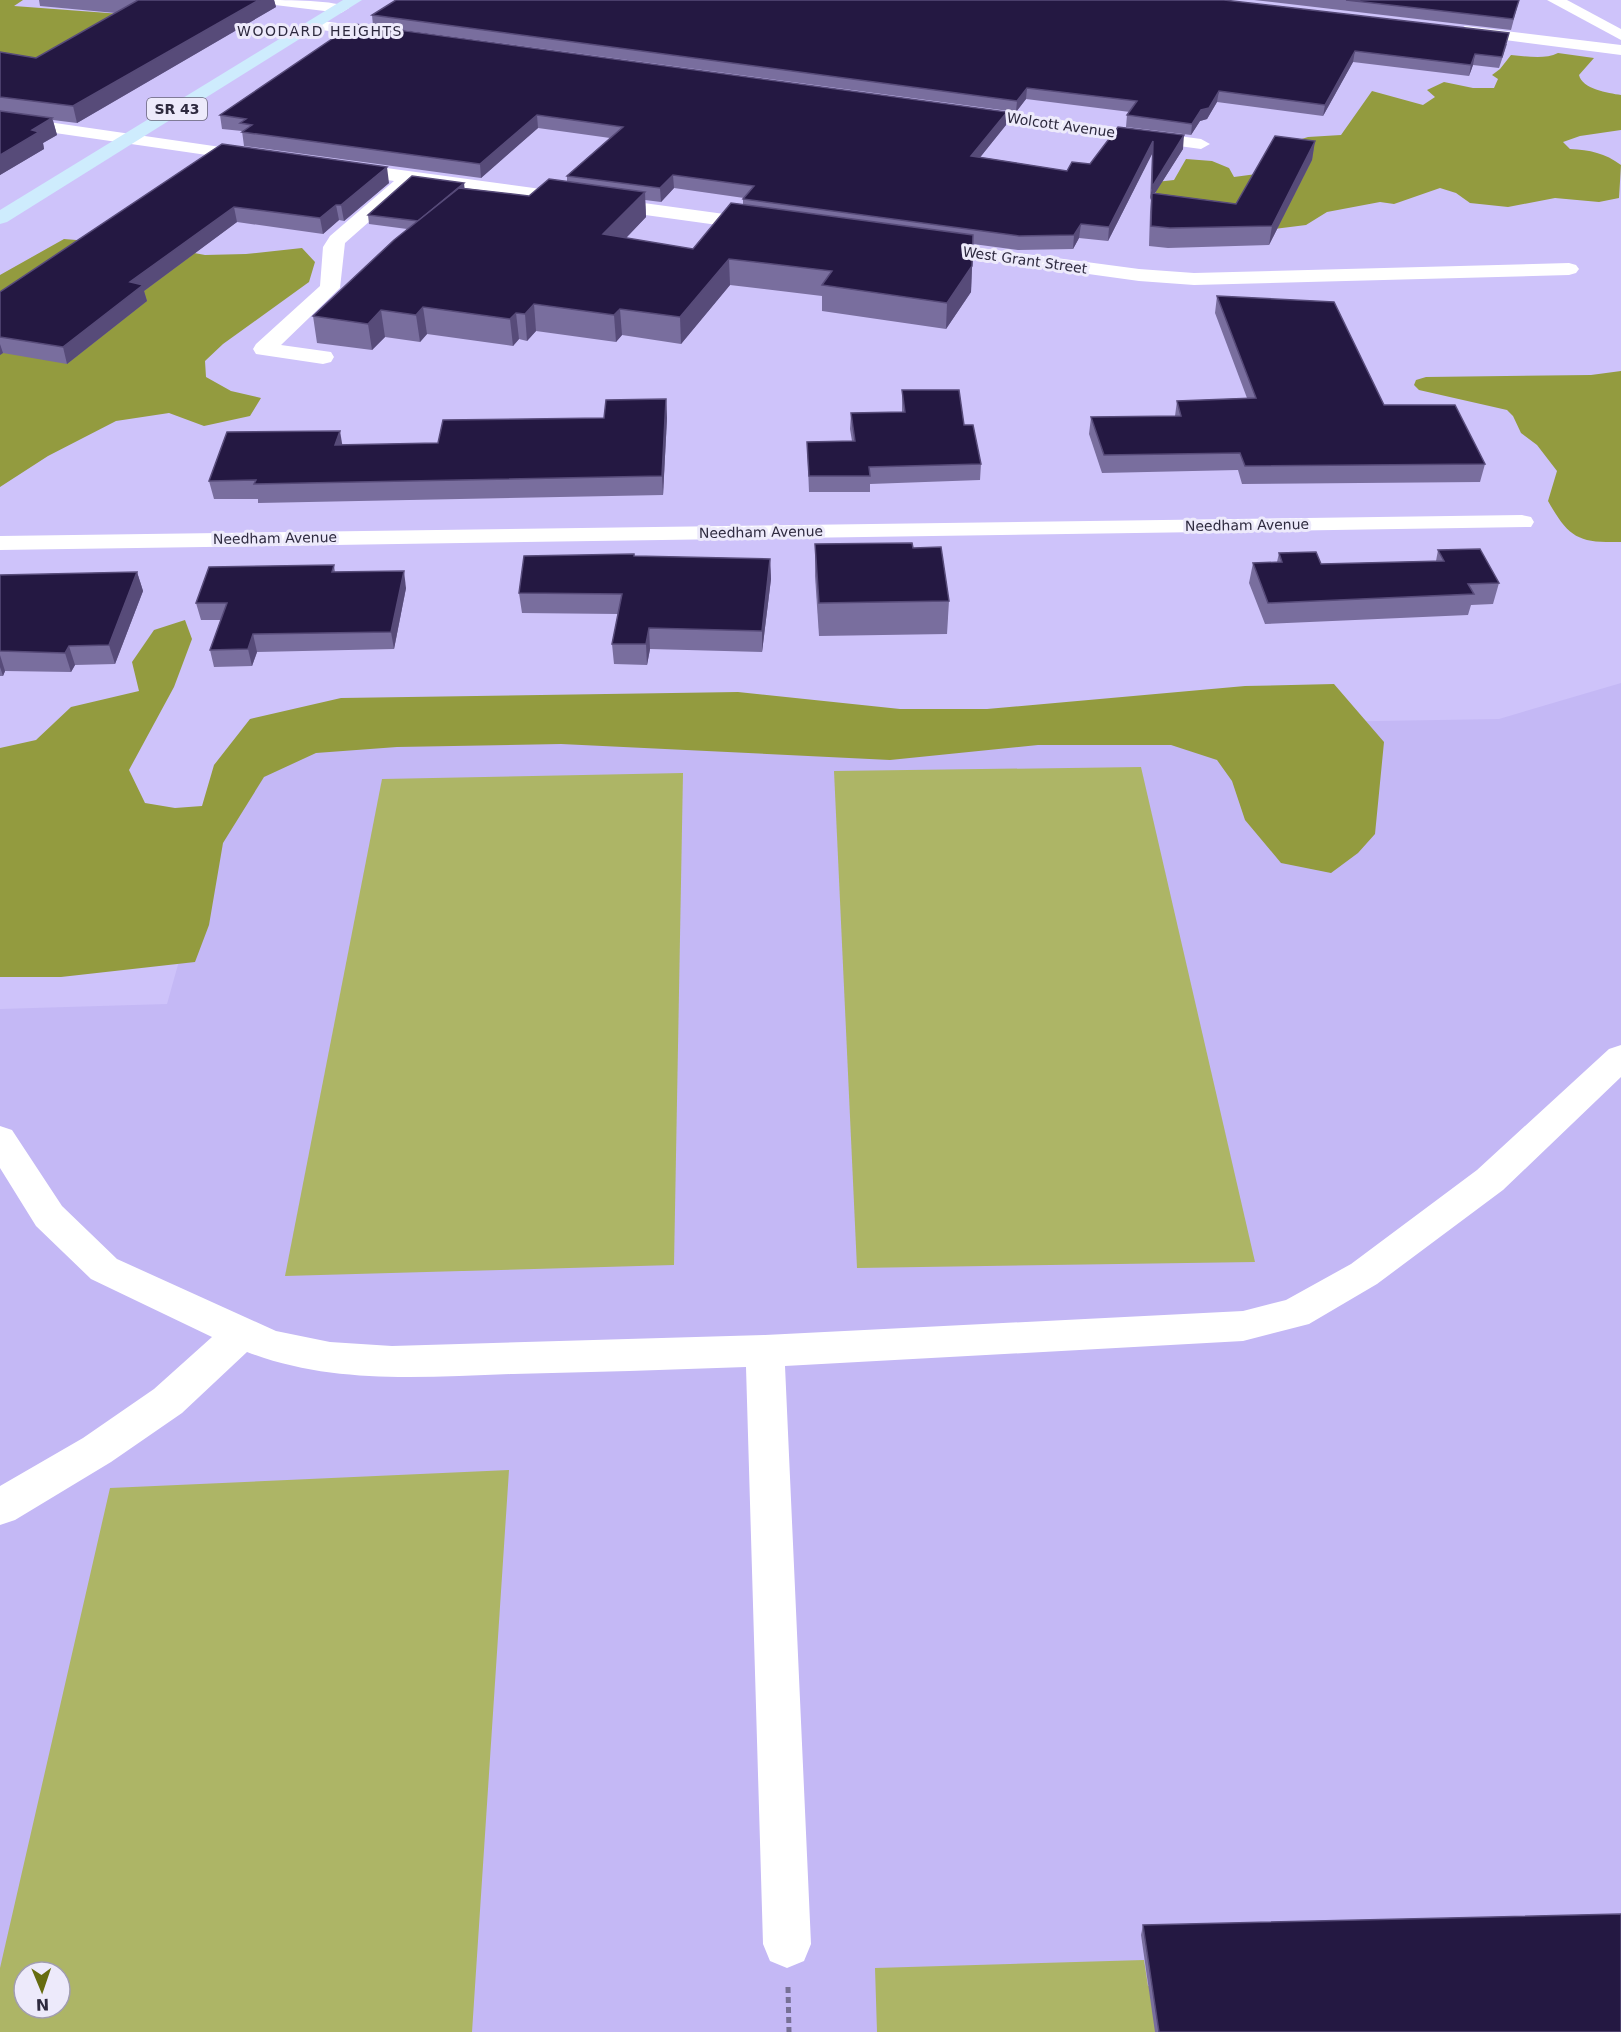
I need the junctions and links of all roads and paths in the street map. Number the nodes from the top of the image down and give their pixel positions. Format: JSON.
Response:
{"nodes":[{"id":1,"x":275,"y":0,"type":"edge"},
{"id":2,"x":1555,"y":0,"type":"edge"},
{"id":3,"x":347,"y":4,"type":"edge"},
{"id":4,"x":314,"y":25,"type":"junction"},
{"id":5,"x":1452,"y":30,"type":"edge"},
{"id":6,"x":1621,"y":35,"type":"edge"},
{"id":7,"x":411,"y":38,"type":"edge"},
{"id":8,"x":1621,"y":50,"type":"edge"},
{"id":9,"x":942,"y":109,"type":"edge"},
{"id":10,"x":0,"y":120,"type":"edge"},
{"id":11,"x":127,"y":140,"type":"junction"},
{"id":12,"x":1201,"y":144,"type":"dead end"},
{"id":13,"x":279,"y":160,"type":"edge"},
{"id":14,"x":326,"y":166,"type":"edge"},
{"id":15,"x":409,"y":177,"type":"junction"},
{"id":16,"x":0,"y":218,"type":"edge"},
{"id":17,"x":785,"y":228,"type":"edge"},
{"id":18,"x":904,"y":244,"type":"edge"},
{"id":19,"x":1569,"y":269,"type":"dead end"},
{"id":20,"x":323,"y":357,"type":"dead end"},
{"id":21,"x":1522,"y":522,"type":"dead end"},
{"id":22,"x":0,"y":543,"type":"edge"},
{"id":23,"x":1621,"y":1057,"type":"edge"},
{"id":24,"x":0,"y":1139,"type":"edge"},
{"id":25,"x":241,"y":1334,"type":"junction"},
{"id":26,"x":765,"y":1351,"type":"junction"},
{"id":27,"x":0,"y":1507,"type":"edge"},
{"id":28,"x":787,"y":1944,"type":"dead end"}],
"edges":[{"from":1,"to":3,"type":"street"},
{"from":2,"to":6,"type":"street"},
{"from":3,"to":4,"type":"main road","number":"SR 43"},
{"from":4,"to":7,"type":"street"},
{"from":4,"to":11,"type":"main road","number":"SR 43"},
{"from":5,"to":8,"type":"street"},
{"from":9,"to":12,"type":"street","name":"Wolcott Avenue"},
{"from":10,"to":11,"type":"street"},
{"from":11,"to":13,"type":"street"},
{"from":11,"to":16,"type":"main road","number":"SR 43"},
{"from":14,"to":15,"type":"street"},
{"from":15,"to":17,"type":"street"},
{"from":15,"to":20,"type":"street"},
{"from":18,"to":19,"type":"street","name":"West Grant Street"},
{"from":21,"to":22,"type":"street","name":"Needham Avenue"},
{"from":23,"to":26,"type":"street"},
{"from":24,"to":25,"type":"street"},
{"from":25,"to":26,"type":"street"},
{"from":25,"to":27,"type":"street"},
{"from":26,"to":28,"type":"street"}]}
